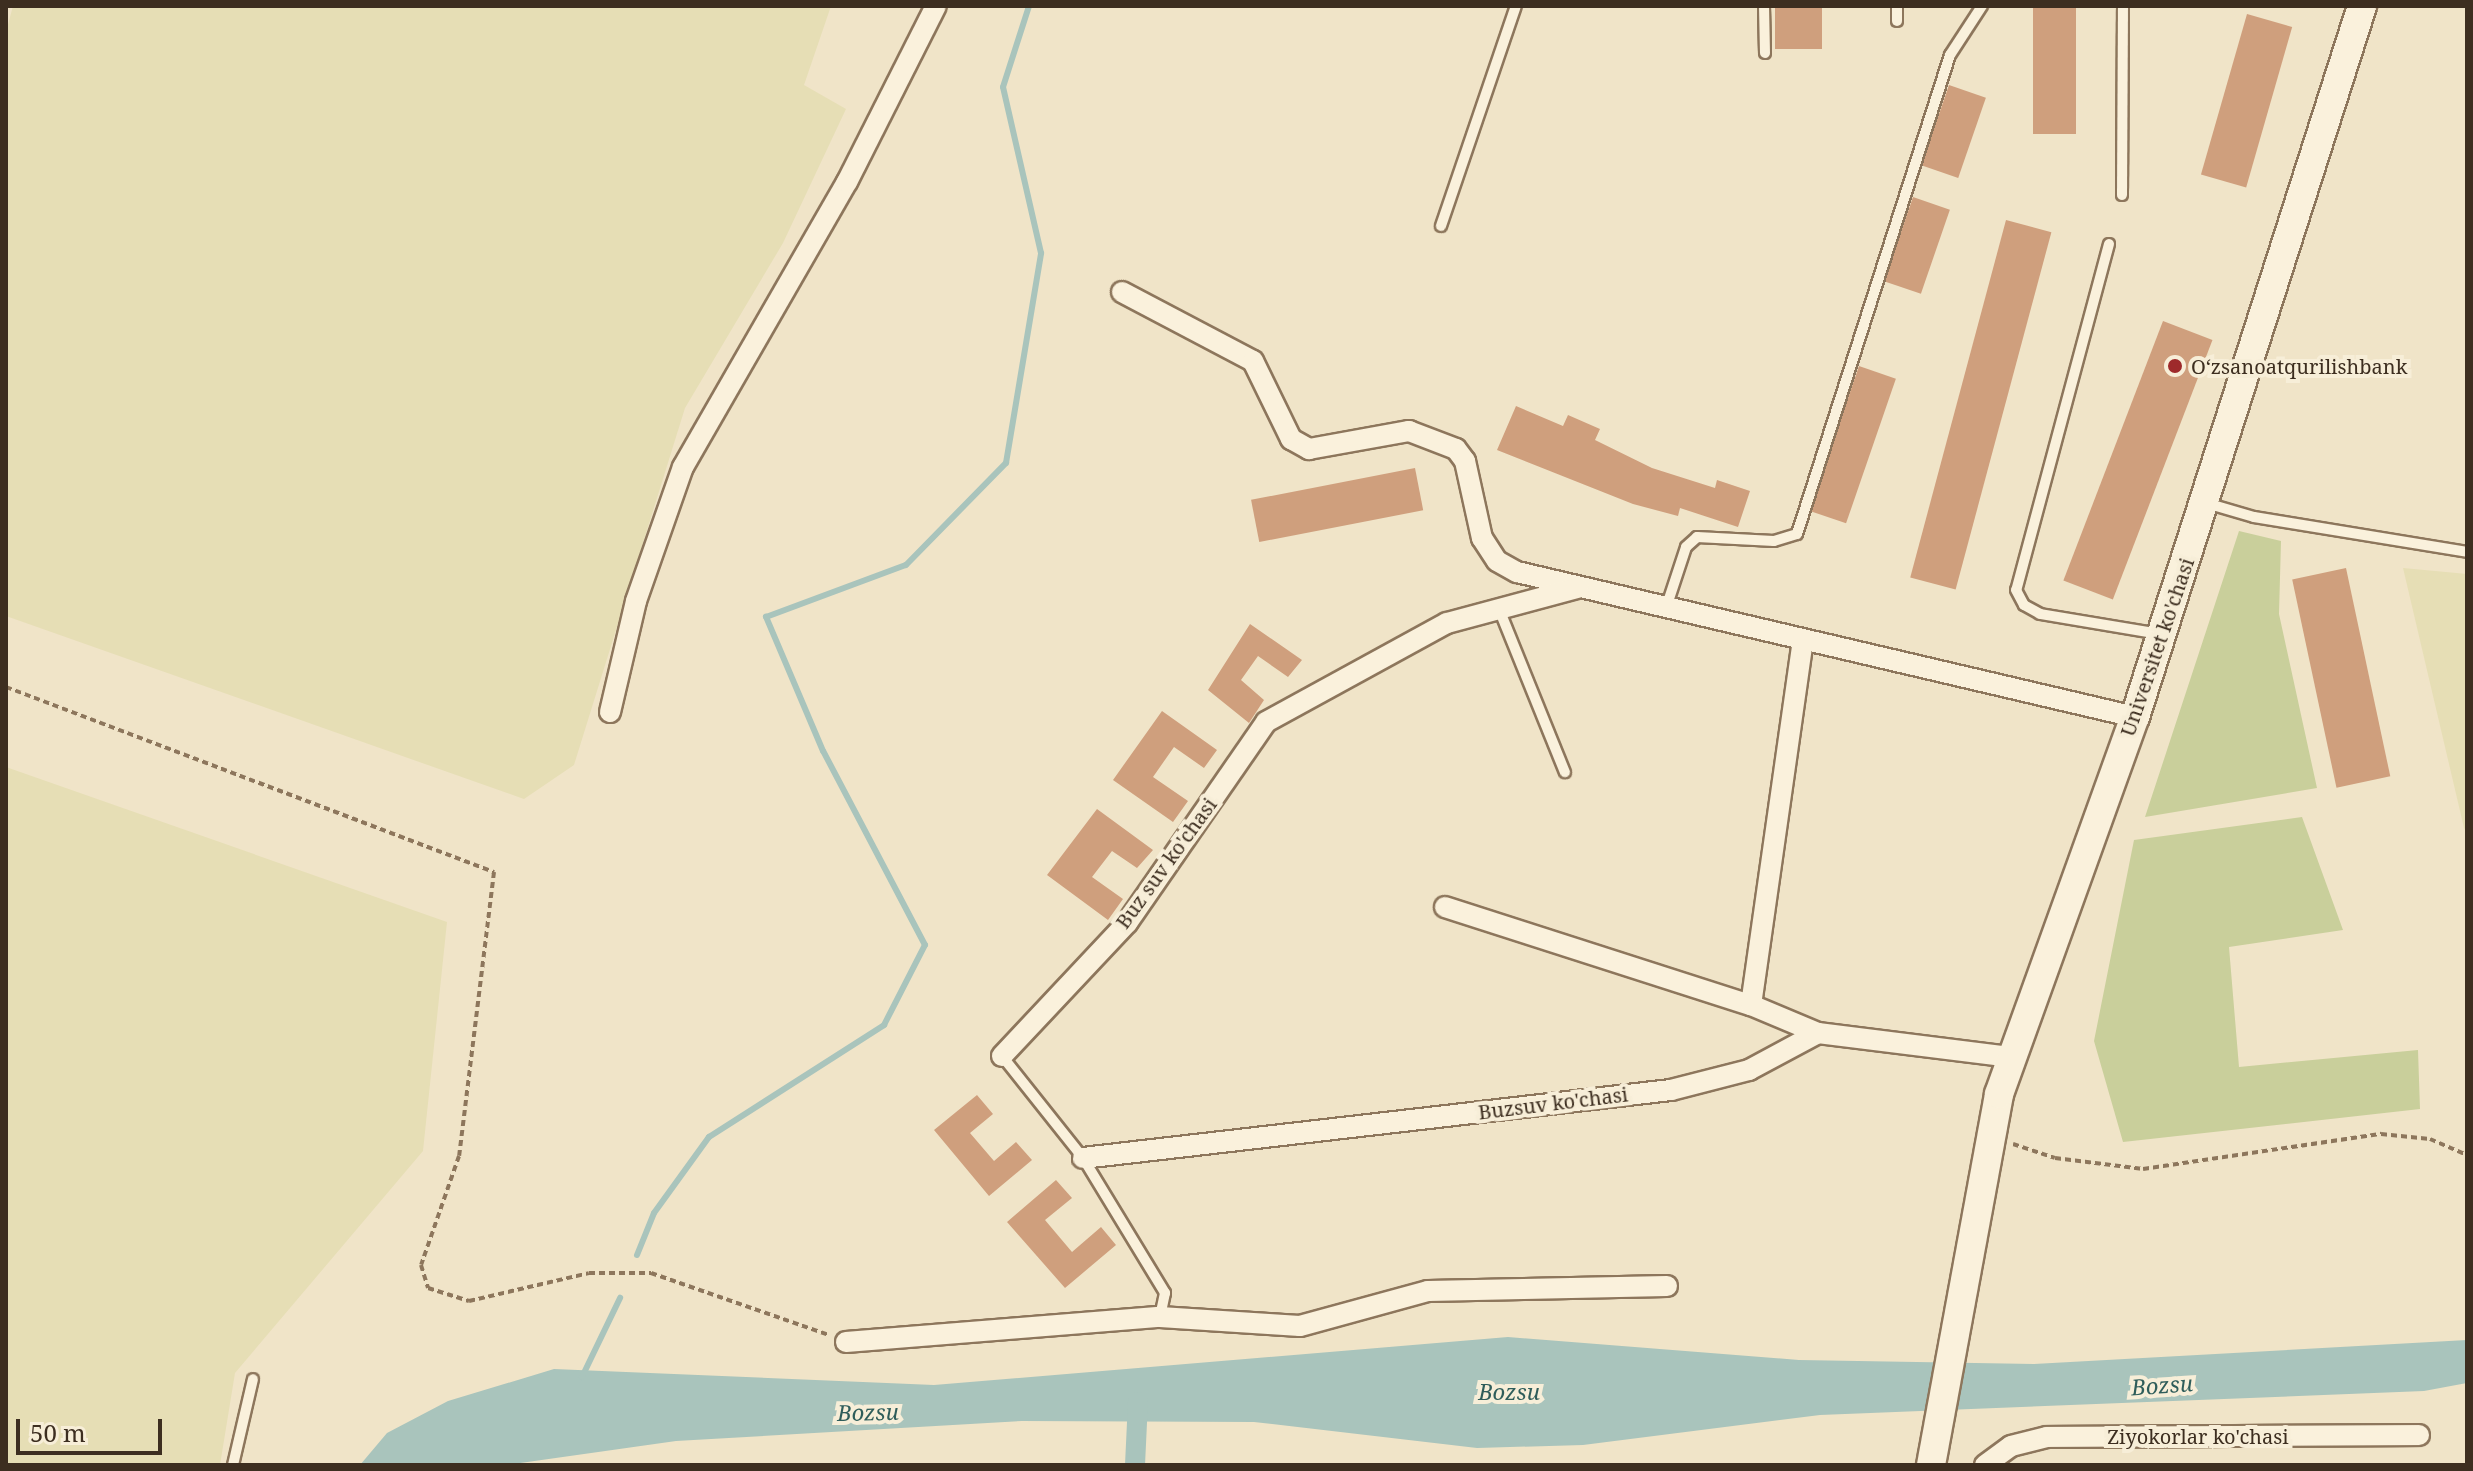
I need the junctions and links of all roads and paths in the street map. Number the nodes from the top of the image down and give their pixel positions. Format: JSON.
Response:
{"nodes":[{"id":1,"x":936,"y":6,"type":"edge"},
{"id":2,"x":1516,"y":6,"type":"edge"},
{"id":3,"x":1764,"y":6,"type":"edge"},
{"id":4,"x":1897,"y":6,"type":"edge"},
{"id":5,"x":1982,"y":6,"type":"edge"},
{"id":6,"x":2123,"y":6,"type":"edge"},
{"id":7,"x":2362,"y":6,"type":"edge"},
{"id":8,"x":1897,"y":21,"type":"dead end"},
{"id":9,"x":1765,"y":53,"type":"dead end"},
{"id":10,"x":2122,"y":195,"type":"dead end"},
{"id":11,"x":1441,"y":226,"type":"dead end"},
{"id":12,"x":2109,"y":244,"type":"dead end"},
{"id":13,"x":1122,"y":292,"type":"dead end"},
{"id":14,"x":2206,"y":503,"type":"junction"},
{"id":15,"x":2467,"y":552,"type":"edge"},
{"id":16,"x":1582,"y":587,"type":"junction"},
{"id":17,"x":1666,"y":608,"type":"junction"},
{"id":18,"x":1499,"y":609,"type":"junction"},
{"id":19,"x":2161,"y":635,"type":"junction"},
{"id":20,"x":1803,"y":641,"type":"junction"},
{"id":21,"x":6,"y":687,"type":"edge"},
{"id":22,"x":610,"y":712,"type":"dead end"},
{"id":23,"x":2135,"y":717,"type":"junction"},
{"id":24,"x":1565,"y":772,"type":"dead end"},
{"id":25,"x":1445,"y":907,"type":"dead end"},
{"id":26,"x":1751,"y":1005,"type":"junction"},
{"id":27,"x":1818,"y":1033,"type":"junction"},
{"id":28,"x":1002,"y":1056,"type":"joint"},
{"id":29,"x":2012,"y":1057,"type":"junction"},
{"id":30,"x":1988,"y":1136,"type":"junction"},
{"id":31,"x":2467,"y":1155,"type":"edge"},
{"id":32,"x":1083,"y":1158,"type":"junction"},
{"id":33,"x":1667,"y":1286,"type":"dead end"},
{"id":34,"x":1160,"y":1317,"type":"junction"},
{"id":35,"x":846,"y":1342,"type":"joint"},
{"id":36,"x":253,"y":1379,"type":"dead end"},
{"id":37,"x":2419,"y":1435,"type":"dead end"},
{"id":38,"x":1932,"y":1460,"type":"edge"},
{"id":39,"x":233,"y":1465,"type":"edge"},
{"id":40,"x":1985,"y":1465,"type":"edge"}],
"edges":[{"from":1,"to":22,"type":"street"},
{"from":2,"to":11,"type":"lane"},
{"from":3,"to":9,"type":"lane"},
{"from":4,"to":8,"type":"lane"},
{"from":5,"to":17,"type":"lane"},
{"from":6,"to":10,"type":"lane"},
{"from":7,"to":14,"type":"main road","name":"Universitet ko'chasi"},
{"from":12,"to":19,"type":"lane"},
{"from":13,"to":16,"type":"street"},
{"from":14,"to":15,"type":"lane"},
{"from":14,"to":19,"type":"main road","name":"Universitet ko'chasi"},
{"from":16,"to":17,"type":"street"},
{"from":16,"to":18,"type":"street","name":"Buz suv ko'chasi"},
{"from":17,"to":20,"type":"street"},
{"from":18,"to":24,"type":"lane"},
{"from":18,"to":28,"type":"street","name":"Buz suv ko'chasi"},
{"from":19,"to":23,"type":"main road","name":"Universitet ko'chasi"},
{"from":20,"to":23,"type":"street"},
{"from":20,"to":26,"type":"street"},
{"from":21,"to":35,"type":"path"},
{"from":23,"to":29,"type":"main road","name":"Universitet ko'chasi"},
{"from":25,"to":26,"type":"street"},
{"from":26,"to":27,"type":"street"},
{"from":27,"to":29,"type":"street"},
{"from":27,"to":32,"type":"street","name":"Buzsuv ko'chasi"},
{"from":28,"to":32,"type":"lane","name":"Buz suv ko'chasi"},
{"from":29,"to":30,"type":"main road","name":"Universitet ko'chasi"},
{"from":30,"to":31,"type":"path"},
{"from":30,"to":38,"type":"main road","name":"Universitet ko'chasi"},
{"from":32,"to":34,"type":"lane","name":"Buz suv ko'chasi"},
{"from":33,"to":34,"type":"street"},
{"from":34,"to":35,"type":"street"},
{"from":36,"to":39,"type":"lane"},
{"from":37,"to":40,"type":"street","name":"Ziyokorlar ko'chasi"}]}
